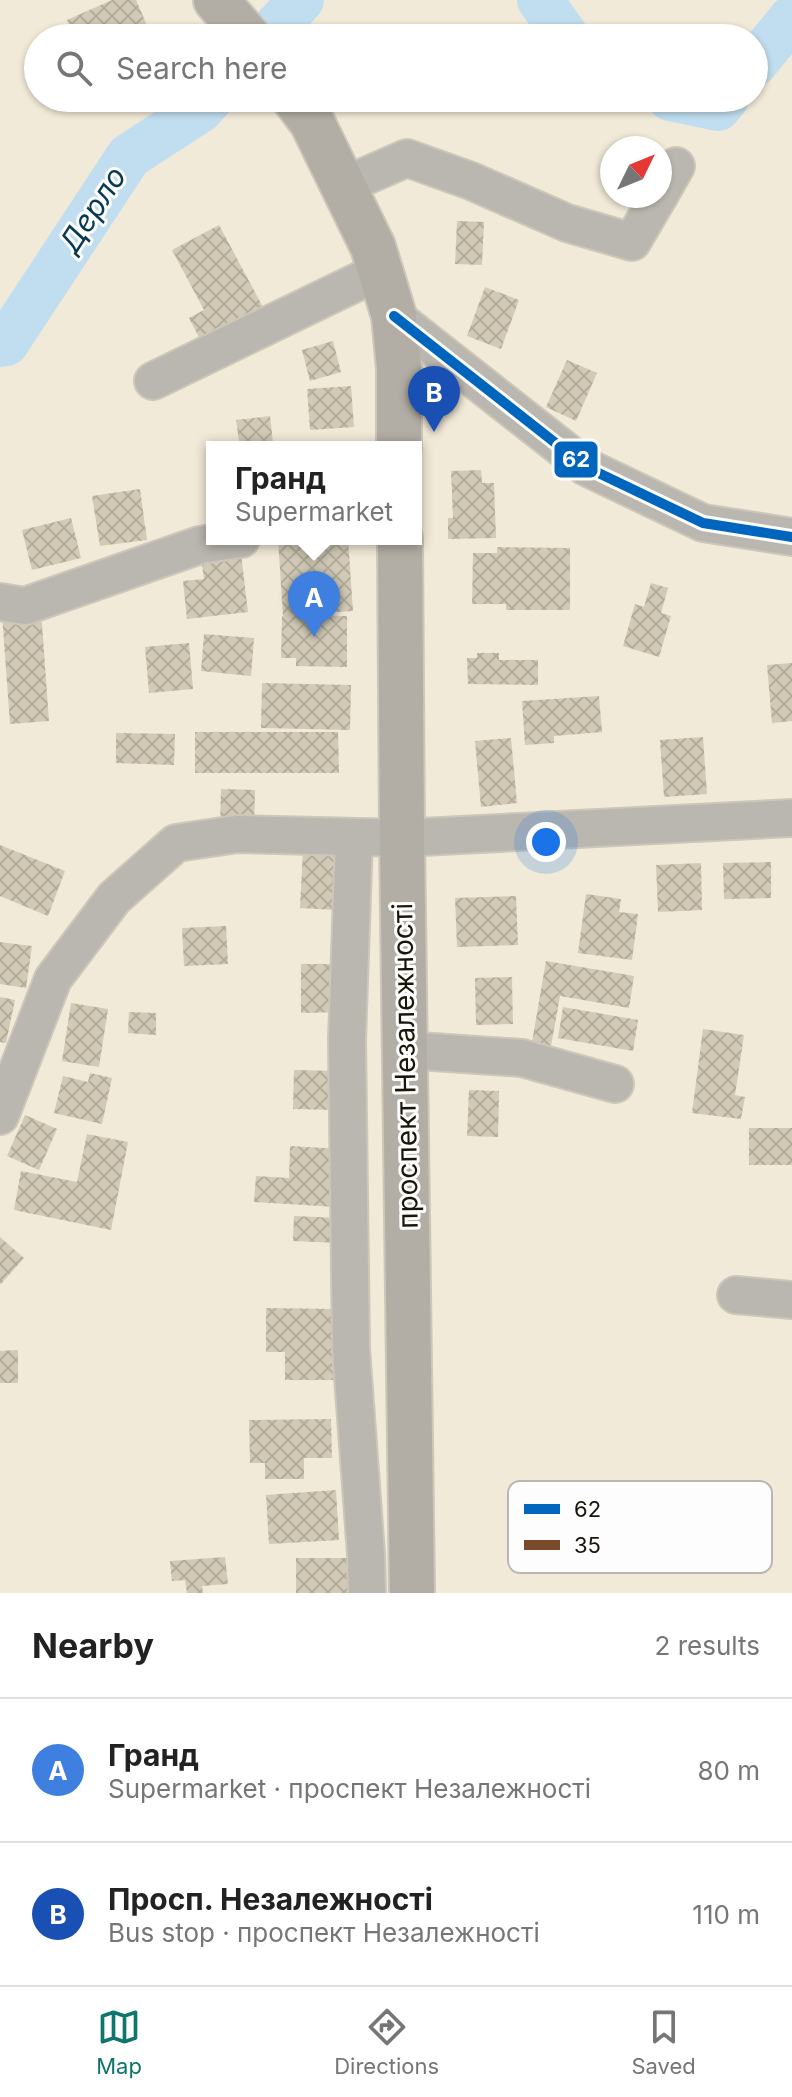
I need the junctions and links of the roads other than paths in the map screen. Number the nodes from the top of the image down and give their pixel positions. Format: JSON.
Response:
{"nodes":[{"id":1,"x":304,"y":112,"type":"edge"},
{"id":2,"x":343,"y":186,"type":"junction"},
{"id":3,"x":652,"y":208,"type":"edge"},
{"id":4,"x":380,"y":271,"type":"junction"},
{"id":5,"x":394,"y":316,"type":"junction"},
{"id":6,"x":153,"y":381,"type":"dead end"},
{"id":7,"x":399,"y":441,"type":"edge"},
{"id":8,"x":792,"y":537,"type":"edge"},
{"id":9,"x":206,"y":544,"type":"edge"},
{"id":10,"x":400,"y":545,"type":"edge"},
{"id":11,"x":0,"y":602,"type":"edge"},
{"id":12,"x":792,"y":818,"type":"edge"},
{"id":13,"x":354,"y":837,"type":"junction"},
{"id":14,"x":402,"y":838,"type":"junction"},
{"id":15,"x":404,"y":1050,"type":"junction"},
{"id":16,"x":615,"y":1084,"type":"dead end"},
{"id":17,"x":0,"y":1116,"type":"edge"},
{"id":18,"x":348,"y":1122,"type":"junction"},
{"id":19,"x":406,"y":1122,"type":"junction"},
{"id":20,"x":736,"y":1295,"type":"dead end"},
{"id":21,"x":792,"y":1300,"type":"edge"},
{"id":22,"x":367,"y":1593,"type":"edge"},
{"id":23,"x":412,"y":1593,"type":"edge"}],
"edges":[{"from":1,"to":2,"type":"main road"},
{"from":2,"to":3,"type":"street"},
{"from":2,"to":4,"type":"main road"},
{"from":4,"to":5,"type":"main road"},
{"from":4,"to":6,"type":"street"},
{"from":5,"to":7,"type":"main road"},
{"from":5,"to":8,"type":"street"},
{"from":9,"to":11,"type":"street"},
{"from":10,"to":14,"type":"main road","name":"проспект Незалежності"},
{"from":12,"to":14,"type":"street"},
{"from":13,"to":14,"type":"street"},
{"from":13,"to":17,"type":"street"},
{"from":13,"to":18,"type":"street"},
{"from":14,"to":15,"type":"main road","name":"проспект Незалежності"},
{"from":15,"to":16,"type":"street"},
{"from":15,"to":19,"type":"main road","name":"проспект Незалежності"},
{"from":18,"to":19,"type":"street"},
{"from":18,"to":22,"type":"street"},
{"from":19,"to":23,"type":"main road","name":"проспект Незалежності"},
{"from":20,"to":21,"type":"street"}]}
